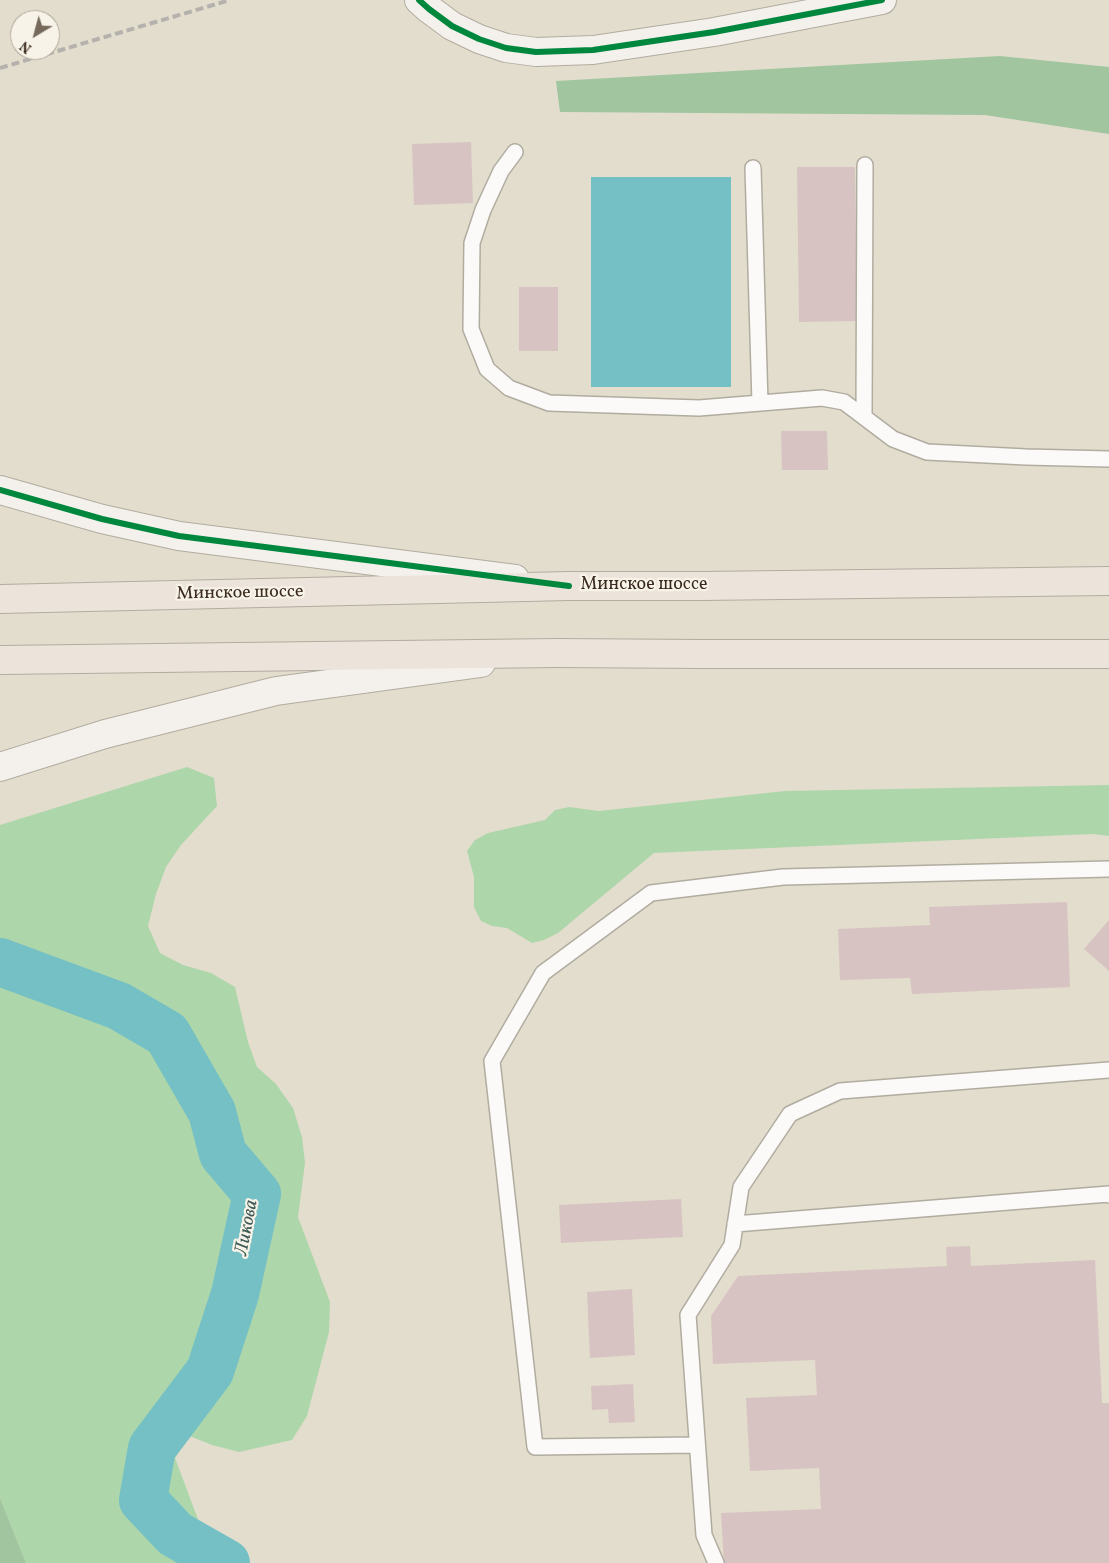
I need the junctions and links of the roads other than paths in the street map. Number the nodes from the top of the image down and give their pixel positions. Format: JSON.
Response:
{"nodes":[{"id":1,"x":419,"y":0,"type":"edge"},
{"id":2,"x":882,"y":0,"type":"edge"},
{"id":3,"x":515,"y":152,"type":"dead end"},
{"id":4,"x":865,"y":165,"type":"dead end"},
{"id":5,"x":753,"y":168,"type":"dead end"},
{"id":6,"x":760,"y":403,"type":"junction"},
{"id":7,"x":864,"y":416,"type":"junction"},
{"id":8,"x":1109,"y":459,"type":"edge"},
{"id":9,"x":0,"y":490,"type":"edge"},
{"id":10,"x":1109,"y":581,"type":"edge"},
{"id":11,"x":569,"y":586,"type":"junction"},
{"id":12,"x":0,"y":599,"type":"edge"},
{"id":13,"x":556,"y":653,"type":"junction"},
{"id":14,"x":1109,"y":654,"type":"edge"},
{"id":15,"x":0,"y":660,"type":"edge"},
{"id":16,"x":0,"y":767,"type":"edge"},
{"id":17,"x":1109,"y":869,"type":"edge"},
{"id":18,"x":1109,"y":1070,"type":"edge"},
{"id":19,"x":1109,"y":1195,"type":"edge"},
{"id":20,"x":735,"y":1224,"type":"junction"},
{"id":21,"x":697,"y":1445,"type":"junction"},
{"id":22,"x":716,"y":1563,"type":"edge"}],
"edges":[{"from":1,"to":2,"type":"street"},
{"from":3,"to":6,"type":"lane"},
{"from":4,"to":7,"type":"lane"},
{"from":5,"to":6,"type":"lane"},
{"from":6,"to":7,"type":"lane"},
{"from":7,"to":8,"type":"lane"},
{"from":9,"to":11,"type":"street"},
{"from":10,"to":11,"type":"highway","name":"Минское шоссе"},
{"from":11,"to":12,"type":"highway","name":"Минское шоссе"},
{"from":13,"to":14,"type":"highway"},
{"from":13,"to":15,"type":"highway"},
{"from":13,"to":16,"type":"street"},
{"from":17,"to":21,"type":"lane"},
{"from":18,"to":20,"type":"lane"},
{"from":19,"to":20,"type":"lane"},
{"from":20,"to":21,"type":"lane"},
{"from":21,"to":22,"type":"lane"}]}
